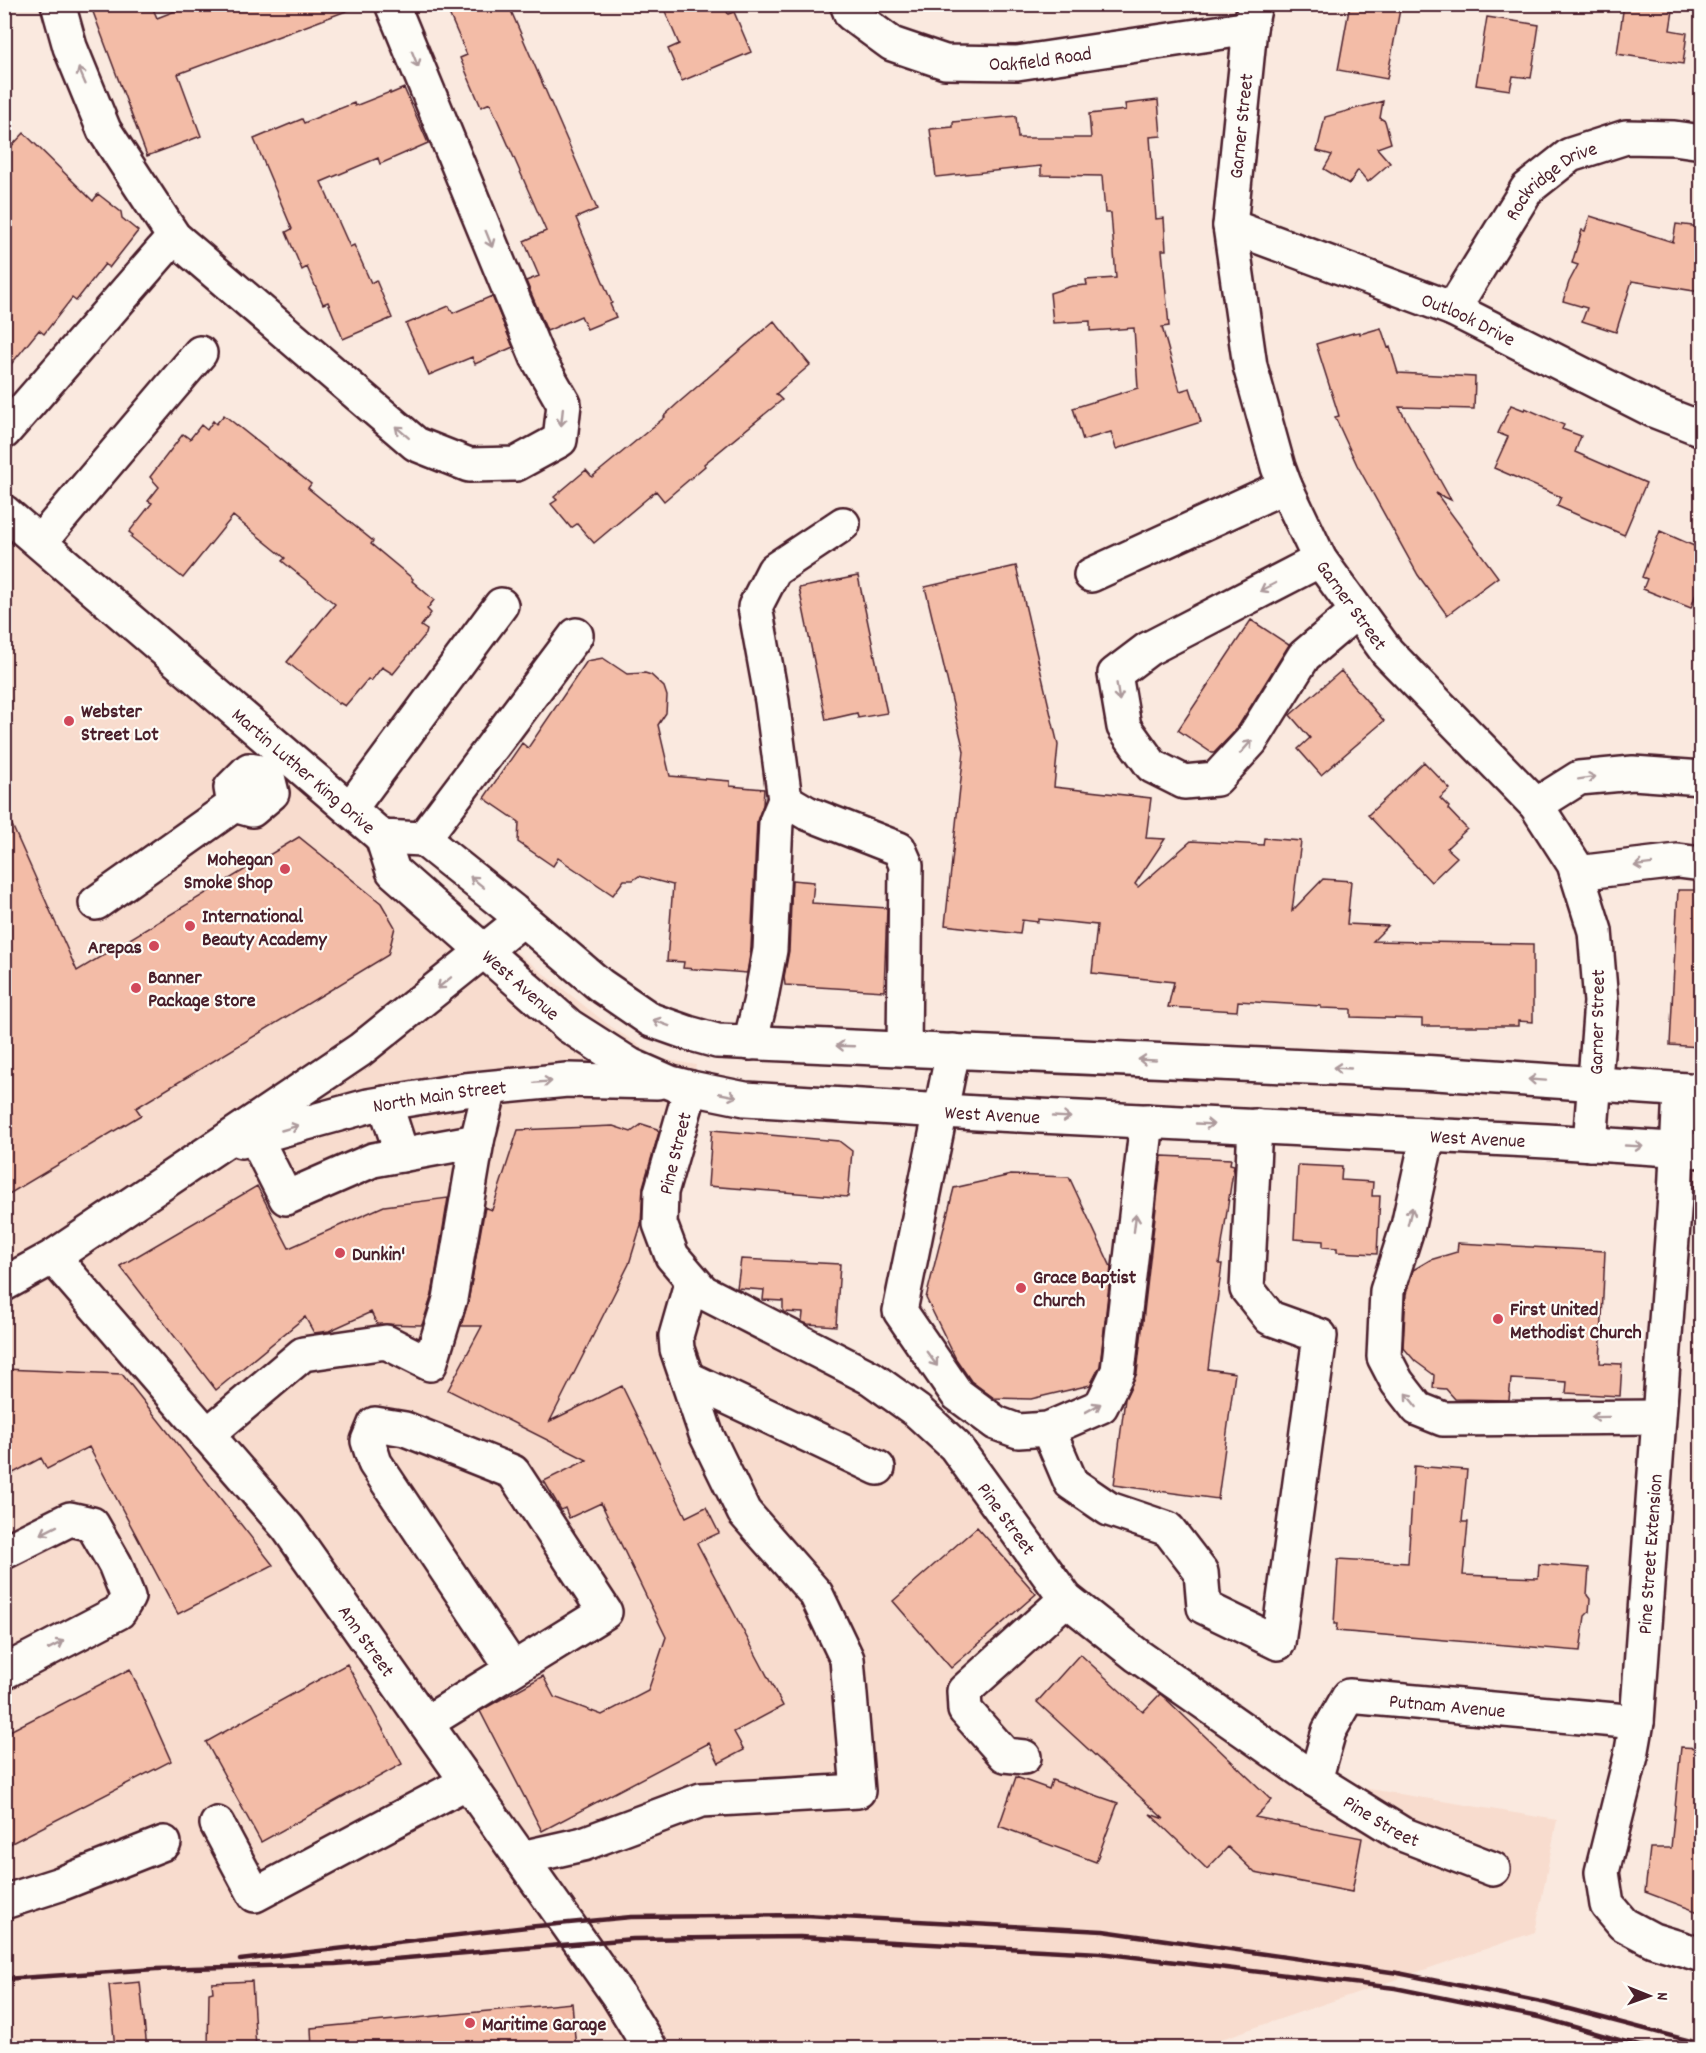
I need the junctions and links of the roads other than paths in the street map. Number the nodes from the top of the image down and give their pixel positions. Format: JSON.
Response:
{"nodes":[{"id":1,"x":58,"y":4,"type":"edge"},
{"id":2,"x":392,"y":4,"type":"edge"},
{"id":3,"x":847,"y":4,"type":"edge"},
{"id":4,"x":1252,"y":16,"type":"edge"},
{"id":5,"x":1701,"y":142,"type":"edge"},
{"id":6,"x":1230,"y":226,"type":"junction"},
{"id":7,"x":174,"y":237,"type":"junction"},
{"id":8,"x":1453,"y":309,"type":"junction"},
{"id":9,"x":200,"y":353,"type":"dead end"},
{"id":10,"x":1701,"y":429,"type":"edge"},
{"id":11,"x":4,"y":432,"type":"edge"},
{"id":12,"x":1285,"y":486,"type":"junction"},
{"id":13,"x":4,"y":512,"type":"edge"},
{"id":14,"x":843,"y":524,"type":"dead end"},
{"id":15,"x":40,"y":542,"type":"junction"},
{"id":16,"x":1320,"y":560,"type":"junction"},
{"id":17,"x":1091,"y":575,"type":"dead end"},
{"id":18,"x":501,"y":604,"type":"dead end"},
{"id":19,"x":1357,"y":611,"type":"junction"},
{"id":20,"x":576,"y":635,"type":"dead end"},
{"id":21,"x":276,"y":763,"type":"junction"},
{"id":22,"x":1701,"y":778,"type":"edge"},
{"id":23,"x":785,"y":800,"type":"junction"},
{"id":24,"x":1536,"y":805,"type":"junction"},
{"id":25,"x":350,"y":809,"type":"junction"},
{"id":26,"x":382,"y":837,"type":"junction"},
{"id":27,"x":423,"y":839,"type":"junction"},
{"id":28,"x":1701,"y":864,"type":"edge"},
{"id":29,"x":1577,"y":873,"type":"junction"},
{"id":30,"x":96,"y":903,"type":"dead end"},
{"id":31,"x":522,"y":920,"type":"junction"},
{"id":32,"x":483,"y":951,"type":"junction"},
{"id":33,"x":750,"y":1043,"type":"junction"},
{"id":34,"x":904,"y":1049,"type":"junction"},
{"id":35,"x":953,"y":1051,"type":"junction"},
{"id":36,"x":1595,"y":1084,"type":"junction"},
{"id":37,"x":681,"y":1085,"type":"junction"},
{"id":38,"x":490,"y":1088,"type":"junction"},
{"id":39,"x":1691,"y":1090,"type":"edge"},
{"id":40,"x":385,"y":1103,"type":"junction"},
{"id":41,"x":940,"y":1110,"type":"junction"},
{"id":42,"x":1147,"y":1121,"type":"junction"},
{"id":43,"x":1255,"y":1126,"type":"junction"},
{"id":44,"x":1428,"y":1135,"type":"junction"},
{"id":45,"x":255,"y":1137,"type":"junction"},
{"id":46,"x":477,"y":1141,"type":"junction"},
{"id":47,"x":1590,"y":1144,"type":"junction"},
{"id":48,"x":213,"y":1149,"type":"junction"},
{"id":49,"x":1689,"y":1150,"type":"edge"},
{"id":50,"x":402,"y":1155,"type":"junction"},
{"id":51,"x":53,"y":1257,"type":"junction"},
{"id":52,"x":692,"y":1280,"type":"junction"},
{"id":53,"x":4,"y":1284,"type":"edge"},
{"id":54,"x":687,"y":1378,"type":"junction"},
{"id":55,"x":1658,"y":1417,"type":"junction"},
{"id":56,"x":1048,"y":1429,"type":"junction"},
{"id":57,"x":207,"y":1435,"type":"junction"},
{"id":58,"x":878,"y":1468,"type":"dead end"},
{"id":59,"x":4,"y":1552,"type":"edge"},
{"id":60,"x":1066,"y":1599,"type":"junction"},
{"id":61,"x":512,"y":1668,"type":"junction"},
{"id":62,"x":4,"y":1672,"type":"edge"},
{"id":63,"x":1637,"y":1722,"type":"junction"},
{"id":64,"x":426,"y":1723,"type":"junction"},
{"id":65,"x":1024,"y":1757,"type":"dead end"},
{"id":66,"x":1315,"y":1780,"type":"junction"},
{"id":67,"x":468,"y":1782,"type":"junction"},
{"id":68,"x":217,"y":1824,"type":"dead end"},
{"id":69,"x":164,"y":1844,"type":"dead end"},
{"id":70,"x":521,"y":1858,"type":"junction"},
{"id":71,"x":1493,"y":1869,"type":"dead end"},
{"id":72,"x":4,"y":1902,"type":"edge"},
{"id":73,"x":1701,"y":1955,"type":"edge"},
{"id":74,"x":650,"y":2049,"type":"edge"}],
"edges":[{"from":7,"to":1,"type":"street","one_way":true},
{"from":2,"to":7,"type":"street","one_way":true},
{"from":3,"to":4,"type":"street","name":"Oakfield Road"},
{"from":4,"to":6,"type":"street","name":"Garner Street"},
{"from":5,"to":8,"type":"street","name":"Rockridge Drive"},
{"from":6,"to":8,"type":"street","name":"Outlook Drive"},
{"from":6,"to":12,"type":"street","name":"Garner Street"},
{"from":7,"to":11,"type":"street"},
{"from":8,"to":10,"type":"street","name":"Outlook Drive"},
{"from":9,"to":15,"type":"street"},
{"from":12,"to":16,"type":"street","name":"Garner Street"},
{"from":12,"to":17,"type":"street"},
{"from":13,"to":15,"type":"street","name":"Martin Luther King Drive"},
{"from":14,"to":23,"type":"street"},
{"from":15,"to":21,"type":"street","name":"Martin Luther King Drive"},
{"from":16,"to":19,"type":"street","name":"Garner Street"},
{"from":16,"to":19,"type":"street","one_way":true},
{"from":18,"to":25,"type":"street"},
{"from":19,"to":24,"type":"street","name":"Garner Street"},
{"from":20,"to":27,"type":"street"},
{"from":21,"to":25,"type":"street","name":"Martin Luther King Drive"},
{"from":21,"to":30,"type":"street"},
{"from":24,"to":22,"type":"street","one_way":true},
{"from":23,"to":33,"type":"street"},
{"from":23,"to":34,"type":"street"},
{"from":24,"to":29,"type":"street","name":"Garner Street"},
{"from":25,"to":26,"type":"street","name":"Martin Luther King Drive"},
{"from":26,"to":27,"type":"street","name":"Martin Luther King Drive"},
{"from":26,"to":32,"type":"street","name":"West Avenue"},
{"from":31,"to":27,"type":"street","one_way":true},
{"from":28,"to":29,"type":"street","one_way":true},
{"from":29,"to":36,"type":"street","name":"Garner Street"},
{"from":31,"to":32,"type":"street","name":"North Main Street"},
{"from":33,"to":31,"type":"street","one_way":true},
{"from":32,"to":37,"type":"street","name":"West Avenue"},
{"from":32,"to":48,"type":"street","name":"North Main Street","one_way":true},
{"from":34,"to":33,"type":"street","one_way":true},
{"from":34,"to":35,"type":"street"},
{"from":36,"to":35,"type":"street","one_way":true},
{"from":35,"to":41,"type":"street"},
{"from":36,"to":39,"type":"street"},
{"from":36,"to":47,"type":"street","name":"Garner Street"},
{"from":38,"to":37,"type":"street","name":"North Main Street","one_way":true},
{"from":37,"to":41,"type":"street","name":"West Avenue","one_way":true},
{"from":37,"to":52,"type":"street","name":"Pine Street"},
{"from":38,"to":40,"type":"street","name":"North Main Street"},
{"from":38,"to":46,"type":"street"},
{"from":39,"to":49,"type":"street","name":"Pine Street Extension"},
{"from":45,"to":40,"type":"street","name":"North Main Street","one_way":true},
{"from":40,"to":50,"type":"street"},
{"from":41,"to":42,"type":"street","name":"West Avenue","one_way":true},
{"from":41,"to":56,"type":"street","one_way":true},
{"from":42,"to":43,"type":"street","name":"West Avenue","one_way":true},
{"from":56,"to":42,"type":"street","one_way":true},
{"from":43,"to":44,"type":"street","name":"West Avenue"},
{"from":43,"to":56,"type":"street"},
{"from":44,"to":47,"type":"street","name":"West Avenue"},
{"from":55,"to":44,"type":"street","one_way":true},
{"from":45,"to":48,"type":"street","name":"North Main Street"},
{"from":45,"to":50,"type":"street"},
{"from":46,"to":50,"type":"street"},
{"from":46,"to":57,"type":"street"},
{"from":47,"to":49,"type":"street","name":"West Avenue","one_way":true},
{"from":48,"to":51,"type":"street","name":"North Main Street"},
{"from":49,"to":55,"type":"street","name":"Pine Street Extension"},
{"from":51,"to":53,"type":"street","name":"North Main Street"},
{"from":51,"to":57,"type":"street","name":"Ann Street"},
{"from":52,"to":54,"type":"street"},
{"from":52,"to":60,"type":"street","name":"Pine Street"},
{"from":54,"to":58,"type":"street"},
{"from":54,"to":70,"type":"street"},
{"from":55,"to":63,"type":"street","name":"Pine Street Extension"},
{"from":57,"to":64,"type":"street","name":"Ann Street"},
{"from":62,"to":59,"type":"street","one_way":true},
{"from":60,"to":65,"type":"street"},
{"from":60,"to":66,"type":"street","name":"Pine Street"},
{"from":61,"to":61,"type":"street"},
{"from":61,"to":64,"type":"street"},
{"from":63,"to":66,"type":"street","name":"Putnam Avenue"},
{"from":63,"to":73,"type":"street","name":"Pine Street Extension"},
{"from":64,"to":67,"type":"street","name":"Ann Street"},
{"from":66,"to":71,"type":"street","name":"Pine Street"},
{"from":67,"to":68,"type":"street"},
{"from":67,"to":70,"type":"street","name":"Ann Street"},
{"from":69,"to":72,"type":"street"},
{"from":70,"to":74,"type":"street","name":"Ann Street"}]}
